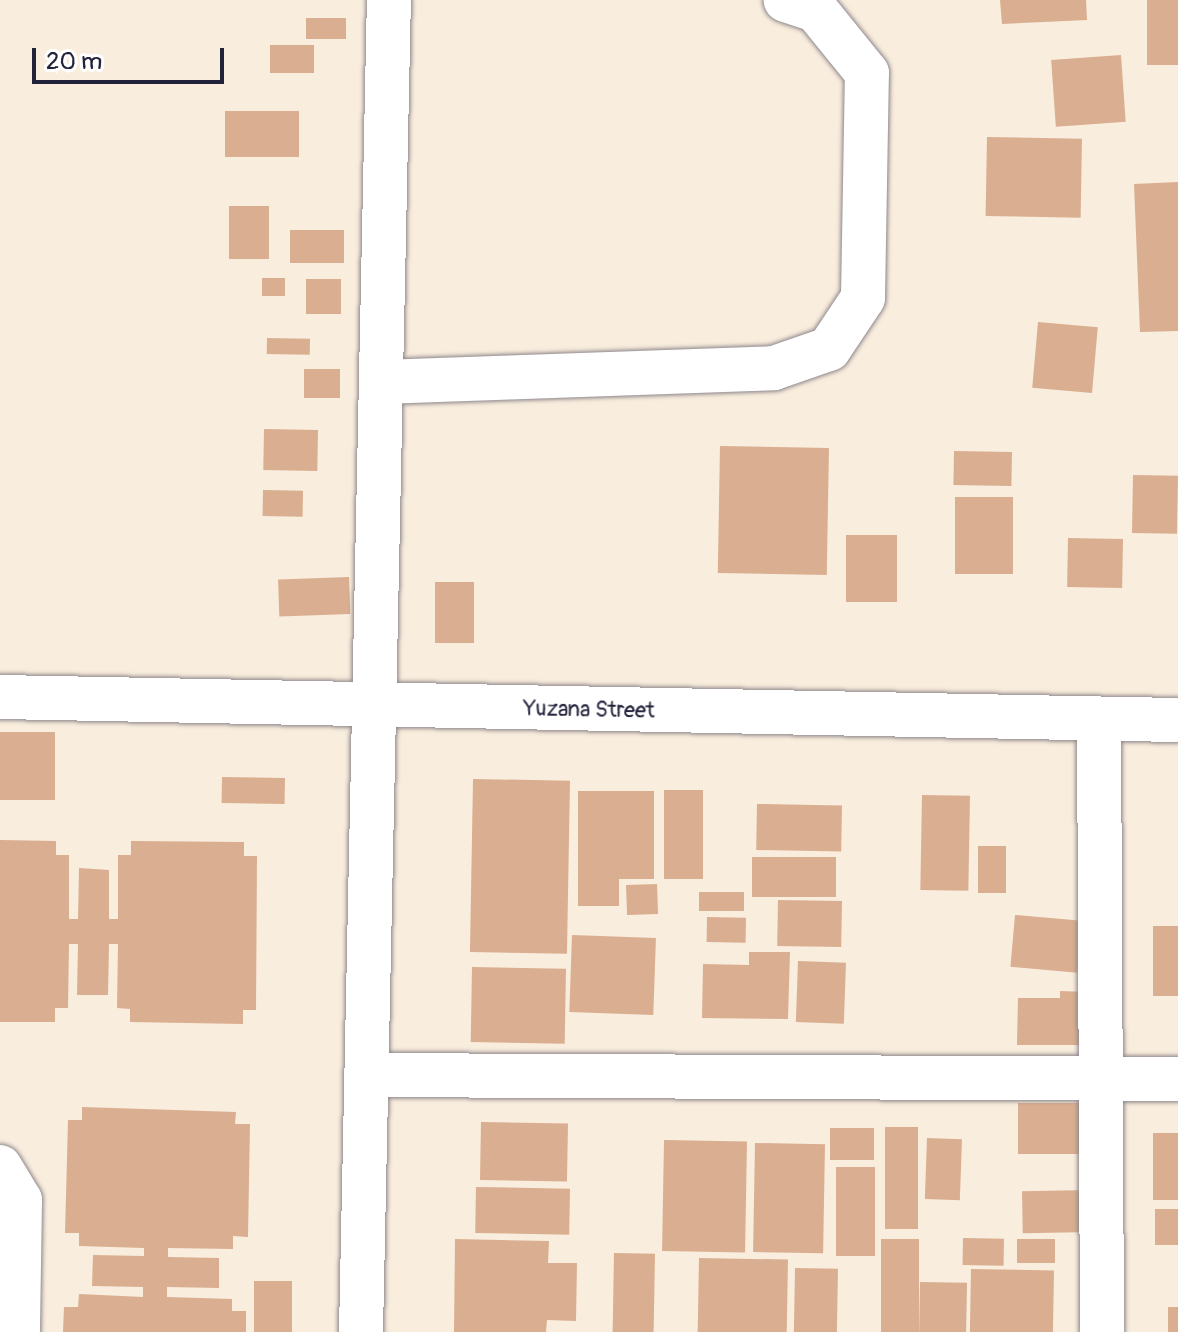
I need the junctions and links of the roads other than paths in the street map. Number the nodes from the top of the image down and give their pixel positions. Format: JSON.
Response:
{"nodes":[{"id":1,"x":389,"y":0,"type":"edge"},
{"id":2,"x":786,"y":0,"type":"edge"},
{"id":3,"x":381,"y":382,"type":"junction"},
{"id":4,"x":0,"y":697,"type":"edge"},
{"id":5,"x":374,"y":707,"type":"junction"},
{"id":6,"x":1099,"y":719,"type":"junction"},
{"id":7,"x":1178,"y":720,"type":"edge"},
{"id":8,"x":366,"y":1075,"type":"junction"},
{"id":9,"x":1101,"y":1079,"type":"junction"},
{"id":10,"x":1178,"y":1079,"type":"edge"},
{"id":11,"x":0,"y":1167,"type":"edge"},
{"id":12,"x":18,"y":1332,"type":"edge"},
{"id":13,"x":361,"y":1332,"type":"edge"},
{"id":14,"x":1102,"y":1332,"type":"edge"}],
"edges":[{"from":1,"to":3,"type":"street"},
{"from":2,"to":3,"type":"street"},
{"from":3,"to":5,"type":"street"},
{"from":4,"to":5,"type":"street","name":"Yuzana Street"},
{"from":5,"to":6,"type":"street","name":"Yuzana Street"},
{"from":5,"to":8,"type":"street"},
{"from":6,"to":7,"type":"street","name":"Yuzana Street"},
{"from":6,"to":9,"type":"street"},
{"from":8,"to":9,"type":"street"},
{"from":8,"to":13,"type":"street"},
{"from":9,"to":10,"type":"street"},
{"from":9,"to":14,"type":"street"},
{"from":11,"to":12,"type":"street"}]}
